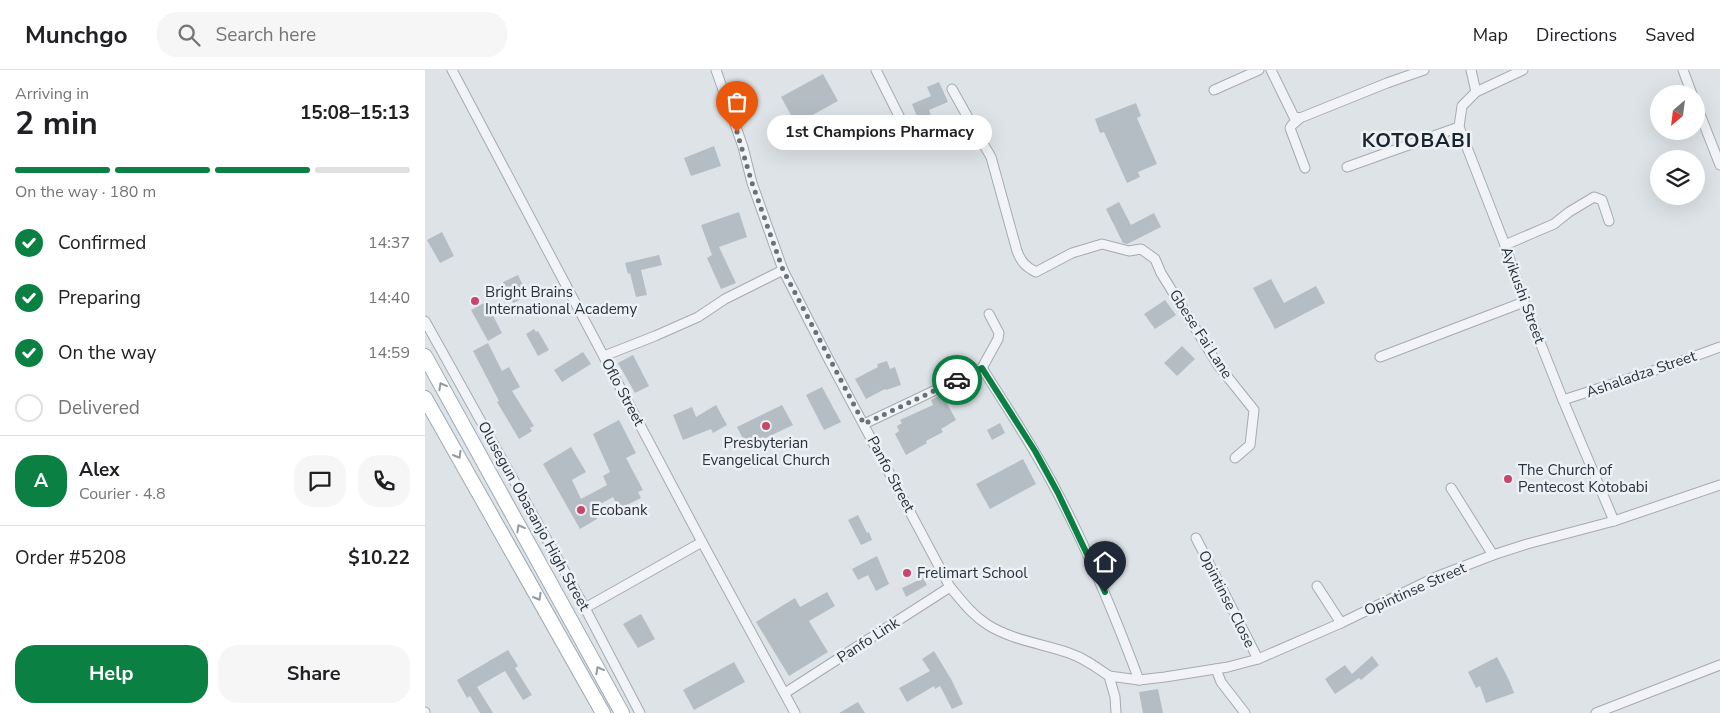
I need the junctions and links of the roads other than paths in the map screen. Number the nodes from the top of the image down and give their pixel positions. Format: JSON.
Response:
{"nodes":[{"id":1,"x":452,"y":70,"type":"edge"},
{"id":2,"x":716,"y":70,"type":"edge"},
{"id":3,"x":876,"y":70,"type":"edge"},
{"id":4,"x":1259,"y":70,"type":"edge"},
{"id":5,"x":1271,"y":70,"type":"edge"},
{"id":6,"x":1424,"y":70,"type":"edge"},
{"id":7,"x":1471,"y":70,"type":"edge"},
{"id":8,"x":1523,"y":70,"type":"edge"},
{"id":9,"x":1683,"y":70,"type":"edge"},
{"id":10,"x":1689,"y":85,"type":"edge"},
{"id":11,"x":952,"y":89,"type":"dead end"},
{"id":12,"x":1214,"y":90,"type":"dead end"},
{"id":13,"x":1476,"y":92,"type":"junction"},
{"id":14,"x":1301,"y":118,"type":"junction"},
{"id":15,"x":971,"y":123,"type":"junction"},
{"id":16,"x":1459,"y":127,"type":"junction"},
{"id":17,"x":1705,"y":127,"type":"edge"},
{"id":18,"x":1720,"y":165,"type":"edge"},
{"id":19,"x":1347,"y":167,"type":"dead end"},
{"id":20,"x":1305,"y":168,"type":"dead end"},
{"id":21,"x":1609,"y":220,"type":"dead end"},
{"id":22,"x":1505,"y":245,"type":"junction"},
{"id":23,"x":783,"y":270,"type":"junction"},
{"id":24,"x":1524,"y":302,"type":"junction"},
{"id":25,"x":989,"y":314,"type":"dead end"},
{"id":26,"x":425,"y":321,"type":"edge"},
{"id":27,"x":1720,"y":347,"type":"edge"},
{"id":28,"x":425,"y":356,"type":"edge"},
{"id":29,"x":604,"y":356,"type":"junction"},
{"id":30,"x":1380,"y":357,"type":"dead end"},
{"id":31,"x":982,"y":368,"type":"junction"},
{"id":32,"x":425,"y":398,"type":"edge"},
{"id":33,"x":1563,"y":400,"type":"junction"},
{"id":34,"x":864,"y":424,"type":"junction"},
{"id":35,"x":1235,"y":458,"type":"dead end"},
{"id":36,"x":1720,"y":485,"type":"edge"},
{"id":37,"x":1451,"y":488,"type":"dead end"},
{"id":38,"x":1614,"y":521,"type":"junction"},
{"id":39,"x":1196,"y":538,"type":"dead end"},
{"id":40,"x":702,"y":542,"type":"junction"},
{"id":41,"x":1493,"y":555,"type":"junction"},
{"id":42,"x":1317,"y":586,"type":"dead end"},
{"id":43,"x":951,"y":587,"type":"junction"},
{"id":44,"x":585,"y":608,"type":"junction"},
{"id":45,"x":1341,"y":623,"type":"junction"},
{"id":46,"x":1258,"y":659,"type":"junction"},
{"id":47,"x":1720,"y":666,"type":"edge"},
{"id":48,"x":1216,"y":669,"type":"junction"},
{"id":49,"x":1109,"y":676,"type":"junction"},
{"id":50,"x":1139,"y":680,"type":"junction"},
{"id":51,"x":785,"y":693,"type":"junction"},
{"id":52,"x":603,"y":713,"type":"edge"},
{"id":53,"x":622,"y":713,"type":"edge"},
{"id":54,"x":640,"y":713,"type":"edge"},
{"id":55,"x":795,"y":713,"type":"edge"},
{"id":56,"x":1117,"y":713,"type":"edge"},
{"id":57,"x":1245,"y":713,"type":"edge"},
{"id":58,"x":1596,"y":713,"type":"edge"}],
"edges":[{"from":1,"to":29,"type":"street","name":"Oflo Street"},
{"from":2,"to":23,"type":"street","name":"Panfo Street"},
{"from":3,"to":15,"type":"street"},
{"from":4,"to":12,"type":"street"},
{"from":5,"to":14,"type":"street"},
{"from":6,"to":14,"type":"street"},
{"from":7,"to":13,"type":"street"},
{"from":8,"to":13,"type":"street"},
{"from":9,"to":10,"type":"street"},
{"from":11,"to":15,"type":"street"},
{"from":13,"to":16,"type":"street"},
{"from":14,"to":20,"type":"street"},
{"from":15,"to":35,"type":"street","name":"Gbese Fai Lane"},
{"from":16,"to":19,"type":"street"},
{"from":16,"to":22,"type":"street","name":"Ayikushi Street"},
{"from":17,"to":18,"type":"street"},
{"from":21,"to":22,"type":"street"},
{"from":22,"to":24,"type":"street","name":"Ayikushi Street"},
{"from":23,"to":29,"type":"street"},
{"from":23,"to":34,"type":"street","name":"Panfo Street"},
{"from":24,"to":30,"type":"street"},
{"from":24,"to":33,"type":"street","name":"Ayikushi Street"},
{"from":25,"to":31,"type":"street"},
{"from":26,"to":44,"type":"street","name":"Olusegun Obasanjo High Street"},
{"from":27,"to":33,"type":"street","name":"Ashaladza Street"},
{"from":53,"to":28,"type":"main road","name":"Olusegun Obasanjo High Street","one_way":true},
{"from":29,"to":40,"type":"street","name":"Oflo Street"},
{"from":31,"to":34,"type":"street"},
{"from":31,"to":50,"type":"street"},
{"from":32,"to":52,"type":"main road","one_way":true},
{"from":33,"to":38,"type":"street","name":"Ayikushi Street"},
{"from":34,"to":43,"type":"street","name":"Panfo Street"},
{"from":36,"to":38,"type":"street","name":"Opintinse Street"},
{"from":37,"to":41,"type":"street"},
{"from":38,"to":41,"type":"street","name":"Opintinse Street"},
{"from":39,"to":46,"type":"street","name":"Opintinse Close"},
{"from":40,"to":44,"type":"street"},
{"from":40,"to":51,"type":"street","name":"Oflo Street"},
{"from":41,"to":45,"type":"street","name":"Opintinse Street"},
{"from":42,"to":45,"type":"street"},
{"from":43,"to":49,"type":"street","name":"Panfo Street"},
{"from":43,"to":51,"type":"street","name":"Panfo Link"},
{"from":44,"to":54,"type":"street","name":"Olusegun Obasanjo High Street"},
{"from":45,"to":46,"type":"street","name":"Opintinse Street"},
{"from":46,"to":48,"type":"street","name":"Opintinse Street"},
{"from":47,"to":58,"type":"street"},
{"from":48,"to":50,"type":"street","name":"Opintinse Street"},
{"from":48,"to":57,"type":"street"},
{"from":49,"to":50,"type":"street","name":"Opintinse Street"},
{"from":49,"to":56,"type":"street"},
{"from":51,"to":55,"type":"street","name":"Oflo Street"}]}
